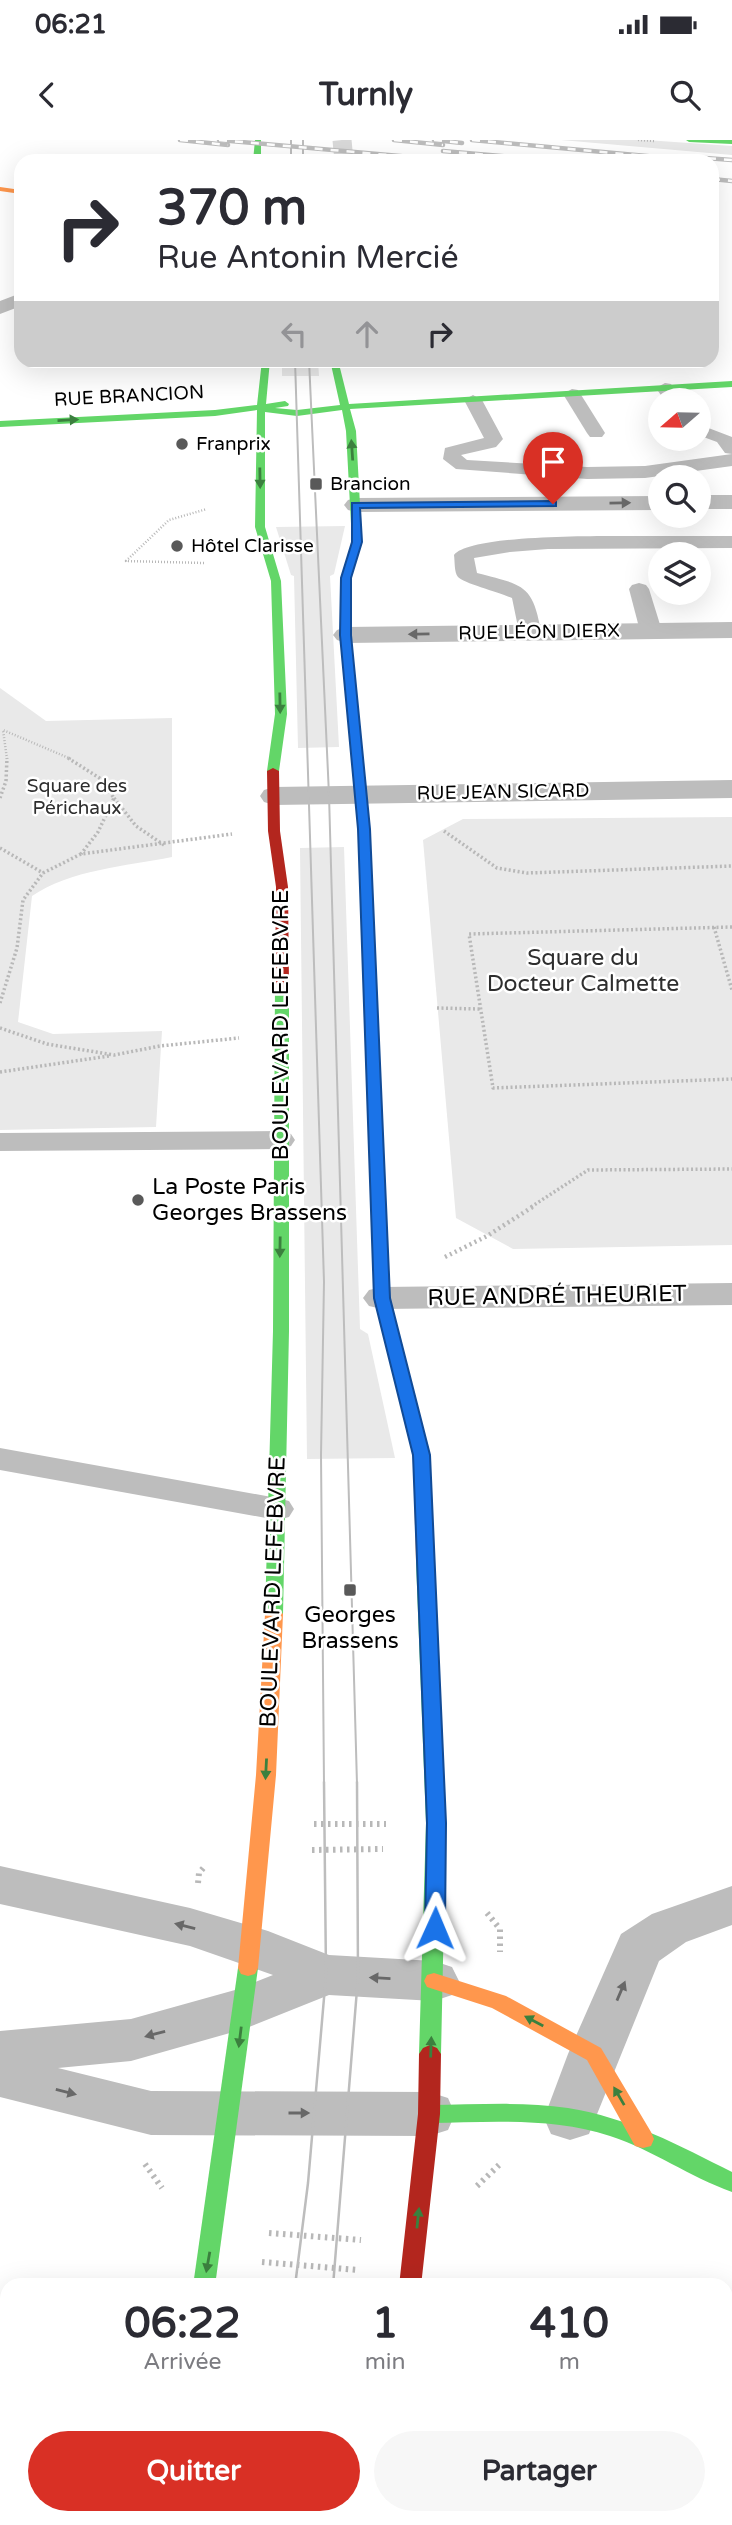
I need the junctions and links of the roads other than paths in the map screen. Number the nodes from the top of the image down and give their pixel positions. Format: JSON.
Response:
{"nodes":[{"id":1,"x":689,"y":140,"type":"edge"},
{"id":2,"x":732,"y":142,"type":"edge"},
{"id":3,"x":265,"y":368,"type":"edge"},
{"id":4,"x":336,"y":368,"type":"edge"},
{"id":5,"x":732,"y":384,"type":"edge"},
{"id":6,"x":709,"y":388,"type":"edge"},
{"id":7,"x":572,"y":394,"type":"junction"},
{"id":8,"x":648,"y":395,"type":"edge"},
{"id":9,"x":473,"y":400,"type":"junction"},
{"id":10,"x":345,"y":407,"type":"junction"},
{"id":11,"x":261,"y":409,"type":"junction"},
{"id":12,"x":0,"y":424,"type":"edge"},
{"id":13,"x":596,"y":433,"type":"dead end"},
{"id":14,"x":711,"y":434,"type":"edge"},
{"id":15,"x":732,"y":449,"type":"edge"},
{"id":16,"x":732,"y":460,"type":"edge"},
{"id":17,"x":711,"y":502,"type":"edge"},
{"id":18,"x":732,"y":502,"type":"edge"},
{"id":19,"x":648,"y":503,"type":"edge"},
{"id":20,"x":355,"y":505,"type":"junction"},
{"id":21,"x":732,"y":542,"type":"edge"},
{"id":22,"x":639,"y":589,"type":"dead end"},
{"id":23,"x":732,"y":630,"type":"edge"},
{"id":24,"x":651,"y":631,"type":"junction"},
{"id":25,"x":530,"y":632,"type":"junction"},
{"id":26,"x":346,"y":635,"type":"junction"},
{"id":27,"x":732,"y":789,"type":"edge"},
{"id":28,"x":362,"y":794,"type":"junction"},
{"id":29,"x":274,"y":796,"type":"junction"},
{"id":30,"x":281,"y":1140,"type":"junction"},
{"id":31,"x":0,"y":1142,"type":"edge"},
{"id":32,"x":732,"y":1294,"type":"edge"},
{"id":33,"x":382,"y":1298,"type":"junction"},
{"id":34,"x":0,"y":1459,"type":"edge"},
{"id":35,"x":277,"y":1509,"type":"junction"},
{"id":36,"x":0,"y":1885,"type":"edge"},
{"id":37,"x":732,"y":1905,"type":"edge"},
{"id":38,"x":250,"y":1945,"type":"junction"},
{"id":39,"x":326,"y":1975,"type":"junction"},
{"id":40,"x":434,"y":1981,"type":"junction"},
{"id":41,"x":244,"y":2008,"type":"junction"},
{"id":42,"x":0,"y":2052,"type":"edge"},
{"id":43,"x":594,"y":2054,"type":"junction"},
{"id":44,"x":0,"y":2075,"type":"edge"},
{"id":45,"x":231,"y":2113,"type":"junction"},
{"id":46,"x":429,"y":2114,"type":"junction"},
{"id":47,"x":570,"y":2118,"type":"junction"},
{"id":48,"x":643,"y":2139,"type":"junction"},
{"id":49,"x":732,"y":2183,"type":"edge"},
{"id":50,"x":205,"y":2278,"type":"edge"},
{"id":51,"x":411,"y":2278,"type":"edge"}],
"edges":[{"from":1,"to":2,"type":"main road"},
{"from":3,"to":11,"type":"main road","name":"BOULEVARD LEFEBVRE"},
{"from":4,"to":10,"type":"main road"},
{"from":5,"to":6,"type":"main road","name":"RUE BRANCION"},
{"from":7,"to":8,"type":"main road","name":"RUE BRANCION"},
{"from":7,"to":9,"type":"main road","name":"RUE BRANCION"},
{"from":7,"to":13,"type":"lane"},
{"from":9,"to":10,"type":"main road","name":"RUE BRANCION"},
{"from":9,"to":16,"type":"lane"},
{"from":10,"to":11,"type":"main road","name":"RUE BRANCION"},
{"from":20,"to":10,"type":"main road","one_way":true},
{"from":12,"to":11,"type":"main road","name":"RUE BRANCION","one_way":true},
{"from":11,"to":29,"type":"main road","name":"BOULEVARD LEFEBVRE","one_way":true},
{"from":14,"to":15,"type":"lane"},
{"from":17,"to":18,"type":"street"},
{"from":20,"to":19,"type":"street","one_way":true},
{"from":20,"to":26,"type":"main road"},
{"from":21,"to":25,"type":"lane"},
{"from":22,"to":24,"type":"lane"},
{"from":23,"to":24,"type":"street","name":"RUE LÉON DIERX"},
{"from":24,"to":25,"type":"street","name":"RUE LÉON DIERX"},
{"from":25,"to":26,"type":"street","name":"RUE LÉON DIERX","one_way":true},
{"from":26,"to":28,"type":"main road"},
{"from":27,"to":28,"type":"street","name":"RUE JEAN SICARD"},
{"from":28,"to":29,"type":"street","name":"RUE JEAN SICARD"},
{"from":28,"to":33,"type":"main road"},
{"from":29,"to":30,"type":"main road","name":"BOULEVARD LEFEBVRE"},
{"from":30,"to":31,"type":"lane"},
{"from":30,"to":35,"type":"main road","name":"BOULEVARD LEFEBVRE","one_way":true},
{"from":32,"to":33,"type":"street","name":"RUE ANDRÉ THEURIET"},
{"from":33,"to":40,"type":"main road"},
{"from":34,"to":35,"type":"lane"},
{"from":35,"to":38,"type":"main road","name":"BOULEVARD LEFEBVRE","one_way":true},
{"from":38,"to":36,"type":"street","one_way":true},
{"from":43,"to":37,"type":"street","one_way":true},
{"from":38,"to":39,"type":"street"},
{"from":38,"to":41,"type":"main road","name":"BOULEVARD LEFEBVRE"},
{"from":40,"to":39,"type":"street","one_way":true},
{"from":39,"to":41,"type":"street"},
{"from":43,"to":40,"type":"main road","one_way":true},
{"from":46,"to":40,"type":"main road","one_way":true},
{"from":41,"to":42,"type":"street","one_way":true},
{"from":41,"to":45,"type":"main road","name":"BOULEVARD LEFEBVRE","one_way":true},
{"from":43,"to":47,"type":"street"},
{"from":48,"to":43,"type":"main road","one_way":true},
{"from":44,"to":45,"type":"street","one_way":true},
{"from":45,"to":46,"type":"street","one_way":true},
{"from":45,"to":50,"type":"main road","name":"BOULEVARD LEFEBVRE","one_way":true},
{"from":46,"to":47,"type":"main road"},
{"from":51,"to":46,"type":"main road","one_way":true},
{"from":47,"to":48,"type":"main road"},
{"from":48,"to":49,"type":"main road"}]}
